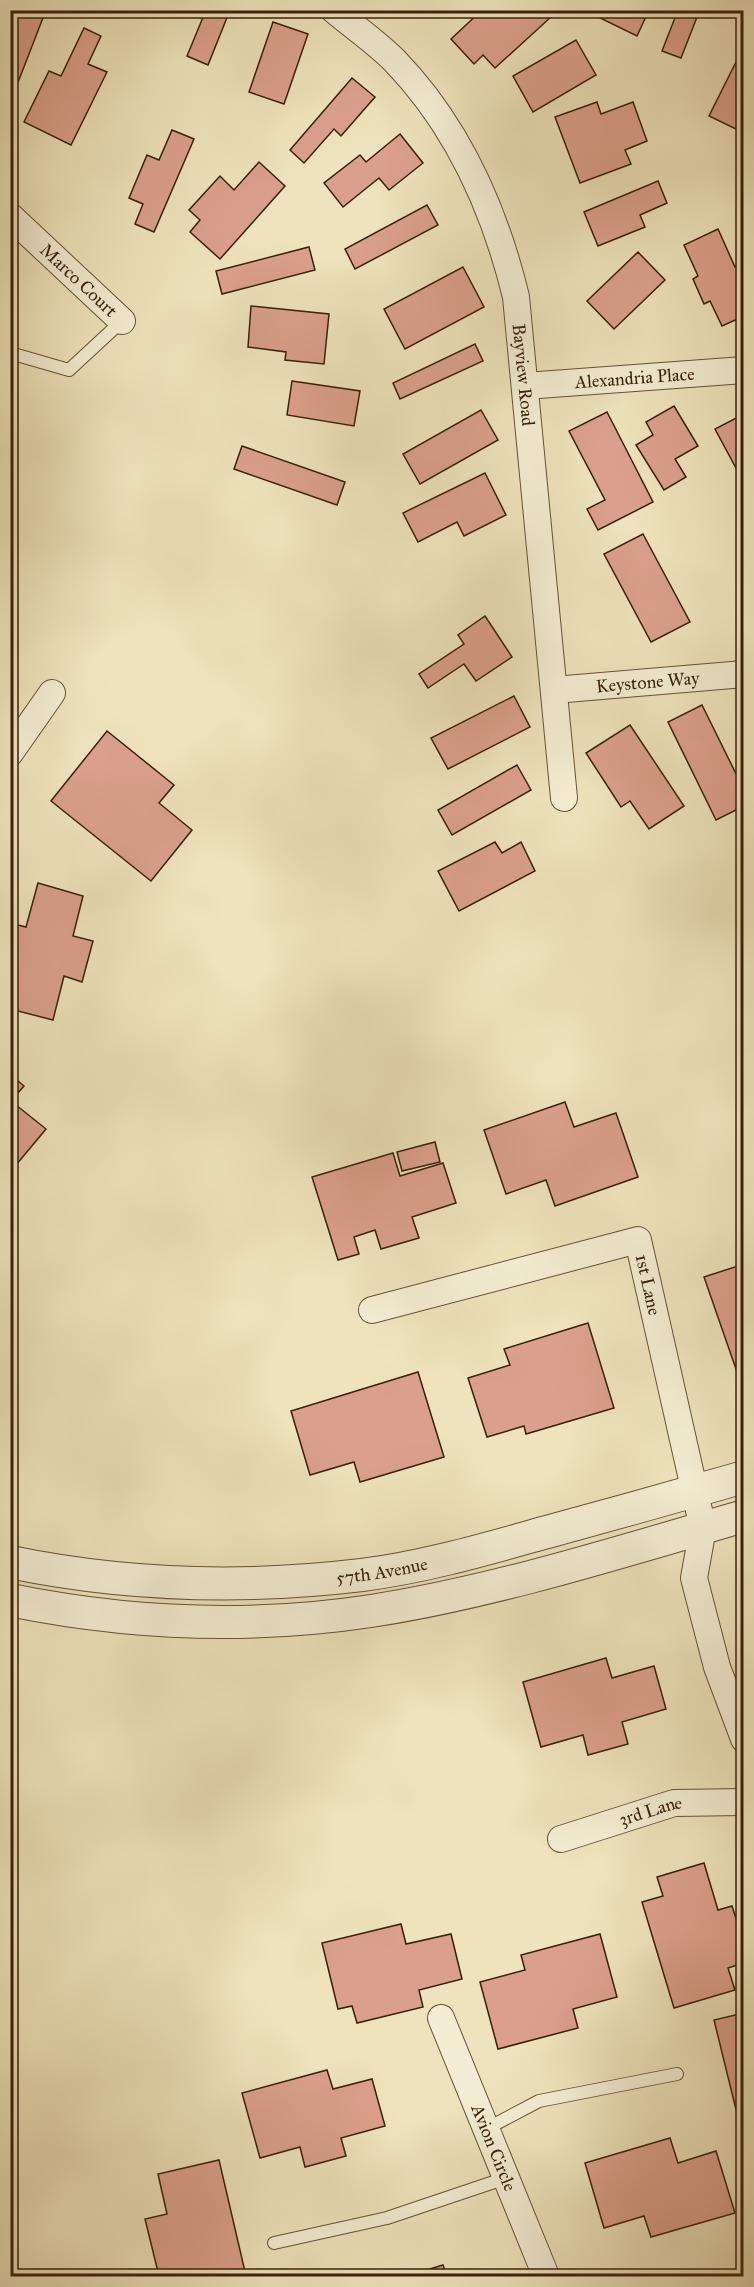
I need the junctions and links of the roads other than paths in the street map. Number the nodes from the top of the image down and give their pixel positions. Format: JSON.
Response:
{"nodes":[{"id":1,"x":334,"y":10,"type":"edge"},
{"id":2,"x":10,"y":216,"type":"edge"},
{"id":3,"x":122,"y":321,"type":"joint"},
{"id":4,"x":10,"y":353,"type":"edge"},
{"id":5,"x":744,"y":370,"type":"edge"},
{"id":6,"x":525,"y":386,"type":"junction"},
{"id":7,"x":744,"y":674,"type":"edge"},
{"id":8,"x":554,"y":690,"type":"junction"},
{"id":9,"x":52,"y":693,"type":"dead end"},
{"id":10,"x":10,"y":753,"type":"edge"},
{"id":11,"x":564,"y":798,"type":"dead end"},
{"id":12,"x":372,"y":1310,"type":"dead end"},
{"id":13,"x":744,"y":1477,"type":"edge"},
{"id":14,"x":695,"y":1491,"type":"junction"},
{"id":15,"x":744,"y":1516,"type":"edge"},
{"id":16,"x":703,"y":1528,"type":"junction"},
{"id":17,"x":10,"y":1562,"type":"edge"},
{"id":18,"x":10,"y":1600,"type":"edge"},
{"id":19,"x":744,"y":1739,"type":"edge"},
{"id":20,"x":744,"y":1802,"type":"edge"},
{"id":21,"x":561,"y":1839,"type":"dead end"},
{"id":22,"x":441,"y":2018,"type":"dead end"},
{"id":23,"x":677,"y":2074,"type":"dead end"},
{"id":24,"x":486,"y":2129,"type":"junction"},
{"id":25,"x":506,"y":2178,"type":"junction"},
{"id":26,"x":274,"y":2243,"type":"dead end"},
{"id":27,"x":546,"y":2277,"type":"edge"}],
"edges":[{"from":1,"to":6,"type":"street","name":"Bayview Road"},
{"from":2,"to":3,"type":"street","name":"Marco Court"},
{"from":3,"to":4,"type":"lane"},
{"from":5,"to":6,"type":"street","name":"Alexandria Place"},
{"from":6,"to":8,"type":"street","name":"Bayview Road"},
{"from":7,"to":8,"type":"street","name":"Keystone Way"},
{"from":8,"to":11,"type":"street","name":"Bayview Road"},
{"from":9,"to":10,"type":"street"},
{"from":12,"to":14,"type":"street","name":"1st Lane"},
{"from":13,"to":14,"type":"street","name":"57th Avenue"},
{"from":14,"to":16,"type":"street","name":"1st Lane"},
{"from":14,"to":17,"type":"street","name":"57th Avenue"},
{"from":15,"to":16,"type":"street","name":"57th Avenue"},
{"from":16,"to":18,"type":"street","name":"57th Avenue"},
{"from":16,"to":19,"type":"street"},
{"from":20,"to":21,"type":"street","name":"3rd Lane"},
{"from":22,"to":24,"type":"street","name":"Avion Circle"},
{"from":23,"to":24,"type":"lane"},
{"from":24,"to":25,"type":"street","name":"Avion Circle"},
{"from":25,"to":26,"type":"lane"},
{"from":25,"to":27,"type":"street","name":"Avion Circle"}]}
